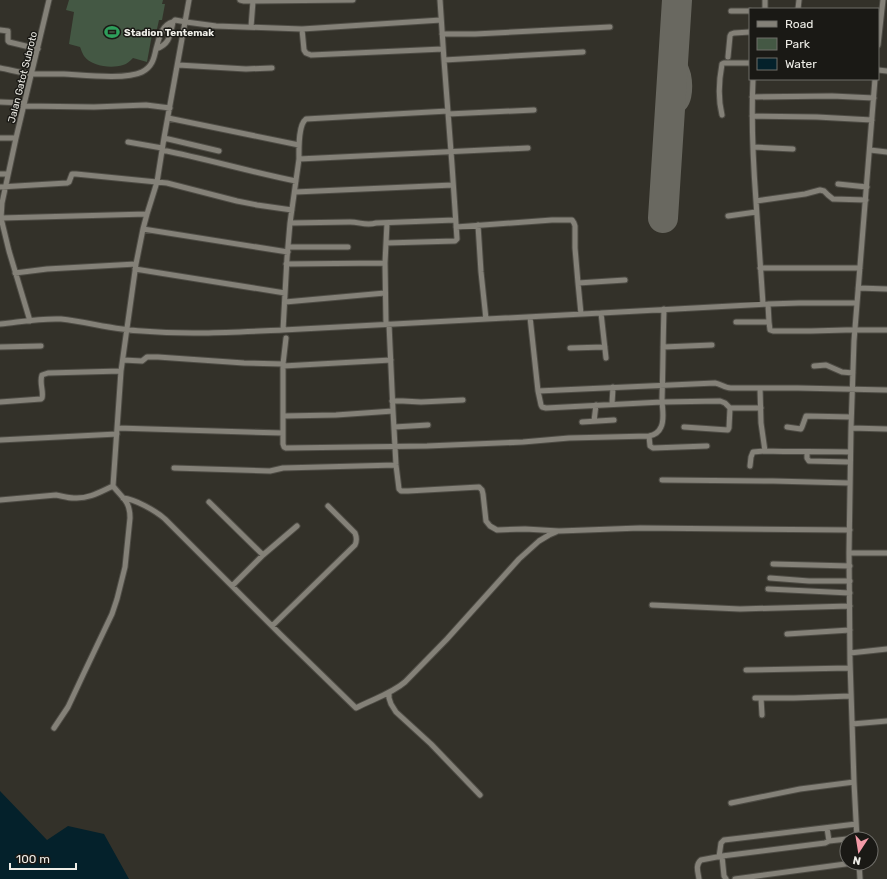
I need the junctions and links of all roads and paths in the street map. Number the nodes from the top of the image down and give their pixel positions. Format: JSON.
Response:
{"nodes":[{"id":1,"x":49,"y":0,"type":"edge"},
{"id":2,"x":189,"y":0,"type":"edge"},
{"id":3,"x":240,"y":0,"type":"edge"},
{"id":4,"x":353,"y":0,"type":"edge"},
{"id":5,"x":440,"y":0,"type":"edge"},
{"id":6,"x":883,"y":0,"type":"edge"},
{"id":7,"x":253,"y":1,"type":"edge"},
{"id":8,"x":749,"y":11,"type":"edge"},
{"id":9,"x":731,"y":12,"type":"dead end"},
{"id":10,"x":884,"y":14,"type":"edge"},
{"id":11,"x":441,"y":20,"type":"junction"},
{"id":12,"x":173,"y":22,"type":"junction"},
{"id":13,"x":186,"y":22,"type":"junction"},
{"id":14,"x":251,"y":27,"type":"junction"},
{"id":15,"x":610,"y":27,"type":"dead end"},
{"id":16,"x":302,"y":29,"type":"junction"},
{"id":17,"x":0,"y":30,"type":"edge"},
{"id":18,"x":749,"y":32,"type":"edge"},
{"id":19,"x":879,"y":33,"type":"edge"},
{"id":20,"x":446,"y":34,"type":"junction"},
{"id":21,"x":38,"y":49,"type":"junction"},
{"id":22,"x":156,"y":49,"type":"junction"},
{"id":23,"x":443,"y":49,"type":"junction"},
{"id":24,"x":583,"y":52,"type":"dead end"},
{"id":25,"x":728,"y":57,"type":"dead end"},
{"id":26,"x":444,"y":60,"type":"junction"},
{"id":27,"x":749,"y":63,"type":"edge"},
{"id":28,"x":178,"y":65,"type":"junction"},
{"id":29,"x":0,"y":68,"type":"edge"},
{"id":30,"x":272,"y":68,"type":"dead end"},
{"id":31,"x":32,"y":74,"type":"junction"},
{"id":32,"x":753,"y":80,"type":"edge"},
{"id":33,"x":875,"y":80,"type":"edge"},
{"id":34,"x":752,"y":97,"type":"junction"},
{"id":35,"x":874,"y":98,"type":"junction"},
{"id":36,"x":0,"y":102,"type":"edge"},
{"id":37,"x":24,"y":104,"type":"junction"},
{"id":38,"x":170,"y":108,"type":"junction"},
{"id":39,"x":534,"y":110,"type":"dead end"},
{"id":40,"x":451,"y":113,"type":"junction"},
{"id":41,"x":722,"y":115,"type":"dead end"},
{"id":42,"x":752,"y":116,"type":"junction"},
{"id":43,"x":168,"y":118,"type":"junction"},
{"id":44,"x":872,"y":120,"type":"junction"},
{"id":45,"x":0,"y":138,"type":"edge"},
{"id":46,"x":16,"y":138,"type":"junction"},
{"id":47,"x":164,"y":138,"type":"junction"},
{"id":48,"x":128,"y":142,"type":"dead end"},
{"id":49,"x":299,"y":145,"type":"junction"},
{"id":50,"x":753,"y":147,"type":"junction"},
{"id":51,"x":528,"y":148,"type":"dead end"},
{"id":52,"x":162,"y":149,"type":"junction"},
{"id":53,"x":793,"y":149,"type":"dead end"},
{"id":54,"x":870,"y":150,"type":"junction"},
{"id":55,"x":219,"y":151,"type":"dead end"},
{"id":56,"x":451,"y":151,"type":"junction"},
{"id":57,"x":887,"y":152,"type":"edge"},
{"id":58,"x":298,"y":159,"type":"junction"},
{"id":59,"x":0,"y":174,"type":"edge"},
{"id":60,"x":8,"y":174,"type":"junction"},
{"id":61,"x":296,"y":181,"type":"junction"},
{"id":62,"x":157,"y":182,"type":"junction"},
{"id":63,"x":838,"y":184,"type":"dead end"},
{"id":64,"x":453,"y":185,"type":"junction"},
{"id":65,"x":3,"y":187,"type":"edge"},
{"id":66,"x":867,"y":187,"type":"junction"},
{"id":67,"x":295,"y":192,"type":"junction"},
{"id":68,"x":866,"y":200,"type":"junction"},
{"id":69,"x":756,"y":201,"type":"junction"},
{"id":70,"x":292,"y":210,"type":"junction"},
{"id":71,"x":756,"y":212,"type":"junction"},
{"id":72,"x":147,"y":214,"type":"junction"},
{"id":73,"x":728,"y":216,"type":"dead end"},
{"id":74,"x":1,"y":218,"type":"edge"},
{"id":75,"x":455,"y":220,"type":"junction"},
{"id":76,"x":290,"y":223,"type":"junction"},
{"id":77,"x":387,"y":223,"type":"junction"},
{"id":78,"x":478,"y":225,"type":"junction"},
{"id":79,"x":459,"y":227,"type":"junction"},
{"id":80,"x":143,"y":230,"type":"junction"},
{"id":81,"x":386,"y":243,"type":"junction"},
{"id":82,"x":348,"y":247,"type":"dead end"},
{"id":83,"x":288,"y":249,"type":"junction"},
{"id":84,"x":385,"y":263,"type":"junction"},
{"id":85,"x":286,"y":264,"type":"junction"},
{"id":86,"x":136,"y":267,"type":"junction"},
{"id":87,"x":760,"y":268,"type":"junction"},
{"id":88,"x":860,"y":268,"type":"junction"},
{"id":89,"x":15,"y":273,"type":"junction"},
{"id":90,"x":625,"y":280,"type":"dead end"},
{"id":91,"x":578,"y":283,"type":"junction"},
{"id":92,"x":858,"y":288,"type":"junction"},
{"id":93,"x":887,"y":289,"type":"edge"},
{"id":94,"x":285,"y":293,"type":"junction"},
{"id":95,"x":385,"y":293,"type":"junction"},
{"id":96,"x":285,"y":302,"type":"junction"},
{"id":97,"x":857,"y":303,"type":"junction"},
{"id":98,"x":766,"y":304,"type":"junction"},
{"id":99,"x":664,"y":309,"type":"junction"},
{"id":100,"x":601,"y":313,"type":"junction"},
{"id":101,"x":581,"y":314,"type":"junction"},
{"id":102,"x":530,"y":317,"type":"junction"},
{"id":103,"x":486,"y":319,"type":"junction"},
{"id":104,"x":30,"y":321,"type":"junction"},
{"id":105,"x":736,"y":322,"type":"dead end"},
{"id":106,"x":769,"y":322,"type":"junction"},
{"id":107,"x":0,"y":324,"type":"edge"},
{"id":108,"x":388,"y":324,"type":"junction"},
{"id":109,"x":127,"y":330,"type":"junction"},
{"id":110,"x":285,"y":330,"type":"junction"},
{"id":111,"x":855,"y":330,"type":"junction"},
{"id":112,"x":887,"y":330,"type":"edge"},
{"id":113,"x":712,"y":345,"type":"dead end"},
{"id":114,"x":41,"y":346,"type":"dead end"},
{"id":115,"x":0,"y":347,"type":"edge"},
{"id":116,"x":605,"y":347,"type":"junction"},
{"id":117,"x":663,"y":347,"type":"junction"},
{"id":118,"x":570,"y":348,"type":"dead end"},
{"id":119,"x":606,"y":358,"type":"dead end"},
{"id":120,"x":122,"y":360,"type":"junction"},
{"id":121,"x":391,"y":360,"type":"junction"},
{"id":122,"x":283,"y":365,"type":"junction"},
{"id":123,"x":814,"y":366,"type":"dead end"},
{"id":124,"x":121,"y":371,"type":"junction"},
{"id":125,"x":852,"y":373,"type":"junction"},
{"id":126,"x":662,"y":385,"type":"junction"},
{"id":127,"x":613,"y":387,"type":"junction"},
{"id":128,"x":760,"y":388,"type":"junction"},
{"id":129,"x":852,"y":390,"type":"junction"},
{"id":130,"x":887,"y":390,"type":"edge"},
{"id":131,"x":538,"y":391,"type":"junction"},
{"id":132,"x":463,"y":400,"type":"dead end"},
{"id":133,"x":392,"y":401,"type":"junction"},
{"id":134,"x":0,"y":402,"type":"edge"},
{"id":135,"x":662,"y":402,"type":"junction"},
{"id":136,"x":612,"y":404,"type":"junction"},
{"id":137,"x":596,"y":405,"type":"junction"},
{"id":138,"x":730,"y":408,"type":"junction"},
{"id":139,"x":761,"y":408,"type":"junction"},
{"id":140,"x":393,"y":411,"type":"junction"},
{"id":141,"x":283,"y":416,"type":"junction"},
{"id":142,"x":851,"y":417,"type":"junction"},
{"id":143,"x":614,"y":420,"type":"dead end"},
{"id":144,"x":594,"y":421,"type":"junction"},
{"id":145,"x":582,"y":422,"type":"dead end"},
{"id":146,"x":428,"y":425,"type":"dead end"},
{"id":147,"x":394,"y":427,"type":"junction"},
{"id":148,"x":787,"y":427,"type":"dead end"},
{"id":149,"x":117,"y":428,"type":"junction"},
{"id":150,"x":684,"y":428,"type":"dead end"},
{"id":151,"x":851,"y":428,"type":"junction"},
{"id":152,"x":887,"y":429,"type":"edge"},
{"id":153,"x":283,"y":433,"type":"junction"},
{"id":154,"x":117,"y":434,"type":"junction"},
{"id":155,"x":649,"y":436,"type":"junction"},
{"id":156,"x":0,"y":440,"type":"edge"},
{"id":157,"x":395,"y":446,"type":"junction"},
{"id":158,"x":707,"y":446,"type":"dead end"},
{"id":159,"x":765,"y":451,"type":"junction"},
{"id":160,"x":807,"y":452,"type":"junction"},
{"id":161,"x":850,"y":452,"type":"junction"},
{"id":162,"x":850,"y":462,"type":"junction"},
{"id":163,"x":396,"y":466,"type":"junction"},
{"id":164,"x":750,"y":466,"type":"dead end"},
{"id":165,"x":174,"y":468,"type":"dead end"},
{"id":166,"x":662,"y":480,"type":"dead end"},
{"id":167,"x":850,"y":483,"type":"junction"},
{"id":168,"x":113,"y":486,"type":"junction"},
{"id":169,"x":123,"y":498,"type":"junction"},
{"id":170,"x":0,"y":500,"type":"edge"},
{"id":171,"x":209,"y":502,"type":"dead end"},
{"id":172,"x":328,"y":506,"type":"dead end"},
{"id":173,"x":297,"y":526,"type":"dead end"},
{"id":174,"x":850,"y":530,"type":"junction"},
{"id":175,"x":559,"y":531,"type":"junction"},
{"id":176,"x":849,"y":553,"type":"junction"},
{"id":177,"x":887,"y":553,"type":"edge"},
{"id":178,"x":263,"y":555,"type":"junction"},
{"id":179,"x":773,"y":564,"type":"dead end"},
{"id":180,"x":850,"y":566,"type":"junction"},
{"id":181,"x":770,"y":578,"type":"dead end"},
{"id":182,"x":850,"y":581,"type":"junction"},
{"id":183,"x":232,"y":586,"type":"junction"},
{"id":184,"x":768,"y":589,"type":"dead end"},
{"id":185,"x":850,"y":593,"type":"junction"},
{"id":186,"x":652,"y":605,"type":"dead end"},
{"id":187,"x":850,"y":606,"type":"junction"},
{"id":188,"x":272,"y":626,"type":"junction"},
{"id":189,"x":850,"y":630,"type":"junction"},
{"id":190,"x":787,"y":634,"type":"dead end"},
{"id":191,"x":887,"y":649,"type":"edge"},
{"id":192,"x":850,"y":653,"type":"junction"},
{"id":193,"x":850,"y":668,"type":"junction"},
{"id":194,"x":746,"y":670,"type":"dead end"},
{"id":195,"x":389,"y":693,"type":"junction"},
{"id":196,"x":851,"y":696,"type":"junction"},
{"id":197,"x":762,"y":715,"type":"dead end"},
{"id":198,"x":887,"y":721,"type":"edge"},
{"id":199,"x":852,"y":724,"type":"junction"},
{"id":200,"x":54,"y":728,"type":"dead end"},
{"id":201,"x":854,"y":782,"type":"junction"},
{"id":202,"x":480,"y":795,"type":"dead end"},
{"id":203,"x":731,"y":803,"type":"dead end"},
{"id":204,"x":856,"y":824,"type":"junction"},
{"id":205,"x":827,"y":828,"type":"junction"},
{"id":206,"x":856,"y":831,"type":"edge"},
{"id":207,"x":839,"y":840,"type":"edge"},
{"id":208,"x":829,"y":841,"type":"junction"},
{"id":209,"x":721,"y":856,"type":"junction"},
{"id":210,"x":839,"y":865,"type":"edge"},
{"id":211,"x":699,"y":879,"type":"edge"},
{"id":212,"x":726,"y":879,"type":"edge"},
{"id":213,"x":735,"y":879,"type":"edge"}],
"edges":[{"from":1,"to":21,"type":"street","name":"Jalan Gatot Subroto"},
{"from":2,"to":13,"type":"street"},
{"from":3,"to":7,"type":"street"},
{"from":4,"to":7,"type":"street"},
{"from":5,"to":11,"type":"street"},
{"from":6,"to":10,"type":"street"},
{"from":7,"to":14,"type":"street"},
{"from":8,"to":9,"type":"street"},
{"from":10,"to":19,"type":"street"},
{"from":11,"to":16,"type":"street"},
{"from":11,"to":20,"type":"street"},
{"from":12,"to":13,"type":"street"},
{"from":12,"to":22,"type":"street"},
{"from":12,"to":22,"type":"street"},
{"from":13,"to":14,"type":"street"},
{"from":13,"to":28,"type":"street"},
{"from":14,"to":16,"type":"street"},
{"from":15,"to":20,"type":"street"},
{"from":16,"to":23,"type":"street"},
{"from":17,"to":21,"type":"street"},
{"from":18,"to":25,"type":"street"},
{"from":20,"to":23,"type":"street"},
{"from":21,"to":31,"type":"street","name":"Jalan Gatot Subroto"},
{"from":22,"to":31,"type":"street"},
{"from":23,"to":26,"type":"street"},
{"from":24,"to":26,"type":"street"},
{"from":26,"to":40,"type":"street"},
{"from":27,"to":41,"type":"street"},
{"from":28,"to":30,"type":"street"},
{"from":28,"to":38,"type":"street"},
{"from":29,"to":31,"type":"street"},
{"from":31,"to":37,"type":"street","name":"Jalan Gatot Subroto"},
{"from":32,"to":34,"type":"street"},
{"from":33,"to":35,"type":"street"},
{"from":34,"to":35,"type":"street"},
{"from":34,"to":42,"type":"street"},
{"from":35,"to":44,"type":"street"},
{"from":36,"to":37,"type":"street"},
{"from":37,"to":38,"type":"street"},
{"from":37,"to":46,"type":"street","name":"Jalan Gatot Subroto"},
{"from":38,"to":43,"type":"street"},
{"from":39,"to":40,"type":"street"},
{"from":40,"to":49,"type":"street"},
{"from":40,"to":56,"type":"street"},
{"from":42,"to":44,"type":"street"},
{"from":42,"to":50,"type":"street"},
{"from":43,"to":47,"type":"street"},
{"from":43,"to":49,"type":"street"},
{"from":44,"to":54,"type":"street"},
{"from":45,"to":46,"type":"street"},
{"from":46,"to":60,"type":"street","name":"Jalan Gatot Subroto"},
{"from":47,"to":52,"type":"street"},
{"from":47,"to":55,"type":"street"},
{"from":48,"to":52,"type":"street"},
{"from":49,"to":58,"type":"street"},
{"from":50,"to":53,"type":"street"},
{"from":50,"to":69,"type":"street"},
{"from":51,"to":56,"type":"street"},
{"from":52,"to":61,"type":"street"},
{"from":52,"to":62,"type":"street"},
{"from":54,"to":57,"type":"street"},
{"from":54,"to":66,"type":"street"},
{"from":56,"to":58,"type":"street"},
{"from":56,"to":64,"type":"street"},
{"from":58,"to":61,"type":"street"},
{"from":59,"to":60,"type":"street"},
{"from":60,"to":65,"type":"street","name":"Jalan Gatot Subroto"},
{"from":61,"to":67,"type":"street"},
{"from":62,"to":65,"type":"street"},
{"from":62,"to":70,"type":"street"},
{"from":62,"to":72,"type":"street"},
{"from":63,"to":66,"type":"street"},
{"from":64,"to":67,"type":"street"},
{"from":64,"to":75,"type":"street"},
{"from":65,"to":74,"type":"street","name":"Jalan Gatot Subroto"},
{"from":66,"to":68,"type":"street"},
{"from":67,"to":70,"type":"street"},
{"from":68,"to":69,"type":"street"},
{"from":68,"to":88,"type":"street"},
{"from":69,"to":71,"type":"street"},
{"from":70,"to":76,"type":"street"},
{"from":71,"to":73,"type":"street"},
{"from":71,"to":87,"type":"street"},
{"from":72,"to":74,"type":"street"},
{"from":72,"to":80,"type":"street"},
{"from":74,"to":89,"type":"street","name":"Jalan Gatot Subroto"},
{"from":75,"to":77,"type":"street"},
{"from":75,"to":79,"type":"street"},
{"from":76,"to":77,"type":"street"},
{"from":76,"to":83,"type":"street"},
{"from":77,"to":81,"type":"street"},
{"from":78,"to":79,"type":"street"},
{"from":78,"to":91,"type":"street"},
{"from":78,"to":103,"type":"street"},
{"from":79,"to":81,"type":"street"},
{"from":80,"to":83,"type":"street"},
{"from":80,"to":86,"type":"street"},
{"from":81,"to":84,"type":"street"},
{"from":82,"to":83,"type":"street"},
{"from":83,"to":85,"type":"street"},
{"from":84,"to":85,"type":"street"},
{"from":84,"to":95,"type":"street"},
{"from":85,"to":94,"type":"street"},
{"from":86,"to":89,"type":"street"},
{"from":86,"to":94,"type":"street"},
{"from":86,"to":109,"type":"street"},
{"from":87,"to":88,"type":"street"},
{"from":87,"to":98,"type":"street"},
{"from":88,"to":92,"type":"street"},
{"from":89,"to":104,"type":"street","name":"Jalan Gatot Subroto"},
{"from":90,"to":91,"type":"street"},
{"from":91,"to":101,"type":"street"},
{"from":92,"to":93,"type":"street"},
{"from":92,"to":97,"type":"street"},
{"from":94,"to":96,"type":"street"},
{"from":95,"to":96,"type":"street"},
{"from":95,"to":108,"type":"street"},
{"from":96,"to":110,"type":"street"},
{"from":97,"to":98,"type":"street"},
{"from":97,"to":111,"type":"street"},
{"from":98,"to":99,"type":"street"},
{"from":98,"to":106,"type":"street"},
{"from":99,"to":100,"type":"street"},
{"from":99,"to":117,"type":"street"},
{"from":100,"to":101,"type":"street"},
{"from":100,"to":116,"type":"street"},
{"from":101,"to":102,"type":"street"},
{"from":102,"to":103,"type":"street"},
{"from":102,"to":131,"type":"street"},
{"from":103,"to":108,"type":"street"},
{"from":104,"to":107,"type":"street"},
{"from":104,"to":109,"type":"street"},
{"from":105,"to":106,"type":"street"},
{"from":106,"to":111,"type":"street"},
{"from":108,"to":110,"type":"street"},
{"from":108,"to":121,"type":"street"},
{"from":109,"to":110,"type":"street"},
{"from":109,"to":120,"type":"street"},
{"from":110,"to":122,"type":"street"},
{"from":111,"to":112,"type":"street"},
{"from":111,"to":125,"type":"street"},
{"from":113,"to":117,"type":"street"},
{"from":114,"to":115,"type":"street"},
{"from":116,"to":118,"type":"street"},
{"from":116,"to":119,"type":"street"},
{"from":117,"to":126,"type":"street"},
{"from":120,"to":122,"type":"street"},
{"from":120,"to":124,"type":"street"},
{"from":121,"to":122,"type":"street"},
{"from":121,"to":133,"type":"street"},
{"from":122,"to":141,"type":"street"},
{"from":123,"to":125,"type":"street"},
{"from":124,"to":134,"type":"street"},
{"from":124,"to":149,"type":"street"},
{"from":125,"to":129,"type":"street"},
{"from":126,"to":127,"type":"street"},
{"from":126,"to":128,"type":"street"},
{"from":126,"to":135,"type":"street"},
{"from":127,"to":131,"type":"street"},
{"from":127,"to":136,"type":"street"},
{"from":128,"to":129,"type":"street"},
{"from":128,"to":139,"type":"street"},
{"from":129,"to":130,"type":"street"},
{"from":129,"to":142,"type":"street"},
{"from":131,"to":137,"type":"street"},
{"from":132,"to":133,"type":"street"},
{"from":133,"to":140,"type":"street"},
{"from":135,"to":136,"type":"street"},
{"from":135,"to":138,"type":"street"},
{"from":135,"to":155,"type":"street"},
{"from":136,"to":137,"type":"street"},
{"from":137,"to":144,"type":"street"},
{"from":138,"to":139,"type":"street"},
{"from":138,"to":150,"type":"street"},
{"from":139,"to":159,"type":"street"},
{"from":140,"to":141,"type":"street"},
{"from":140,"to":147,"type":"street"},
{"from":141,"to":153,"type":"street"},
{"from":142,"to":148,"type":"street"},
{"from":142,"to":151,"type":"street"},
{"from":143,"to":144,"type":"street"},
{"from":144,"to":145,"type":"street"},
{"from":146,"to":147,"type":"street"},
{"from":147,"to":157,"type":"street"},
{"from":149,"to":153,"type":"street"},
{"from":149,"to":154,"type":"street"},
{"from":151,"to":152,"type":"street"},
{"from":151,"to":161,"type":"street"},
{"from":153,"to":157,"type":"street"},
{"from":154,"to":156,"type":"street"},
{"from":154,"to":168,"type":"street"},
{"from":155,"to":157,"type":"street"},
{"from":155,"to":158,"type":"street"},
{"from":157,"to":163,"type":"street"},
{"from":159,"to":160,"type":"street"},
{"from":159,"to":164,"type":"street"},
{"from":160,"to":161,"type":"street"},
{"from":160,"to":162,"type":"street"},
{"from":161,"to":162,"type":"street"},
{"from":162,"to":167,"type":"street"},
{"from":163,"to":165,"type":"street"},
{"from":163,"to":175,"type":"street"},
{"from":166,"to":167,"type":"street"},
{"from":167,"to":174,"type":"street"},
{"from":168,"to":169,"type":"street"},
{"from":168,"to":170,"type":"street"},
{"from":169,"to":183,"type":"street"},
{"from":169,"to":200,"type":"street"},
{"from":171,"to":178,"type":"street"},
{"from":172,"to":188,"type":"street"},
{"from":173,"to":178,"type":"street"},
{"from":174,"to":175,"type":"street"},
{"from":174,"to":176,"type":"street"},
{"from":175,"to":195,"type":"street"},
{"from":176,"to":177,"type":"street"},
{"from":176,"to":180,"type":"street"},
{"from":178,"to":183,"type":"street"},
{"from":179,"to":180,"type":"street"},
{"from":180,"to":182,"type":"street"},
{"from":181,"to":182,"type":"street"},
{"from":182,"to":185,"type":"street"},
{"from":183,"to":188,"type":"street"},
{"from":184,"to":185,"type":"street"},
{"from":185,"to":187,"type":"street"},
{"from":186,"to":187,"type":"street"},
{"from":187,"to":189,"type":"street"},
{"from":188,"to":195,"type":"street"},
{"from":189,"to":190,"type":"street"},
{"from":189,"to":192,"type":"street"},
{"from":191,"to":192,"type":"street"},
{"from":192,"to":193,"type":"street"},
{"from":193,"to":194,"type":"street"},
{"from":193,"to":196,"type":"street"},
{"from":195,"to":202,"type":"street"},
{"from":196,"to":197,"type":"street"},
{"from":196,"to":199,"type":"street"},
{"from":198,"to":199,"type":"street"},
{"from":199,"to":201,"type":"street"},
{"from":201,"to":203,"type":"street"},
{"from":201,"to":204,"type":"street"},
{"from":204,"to":205,"type":"street"},
{"from":204,"to":206,"type":"street"},
{"from":205,"to":208,"type":"street"},
{"from":205,"to":209,"type":"street"},
{"from":207,"to":208,"type":"street"},
{"from":208,"to":209,"type":"street"},
{"from":209,"to":211,"type":"street"},
{"from":209,"to":212,"type":"street"},
{"from":210,"to":213,"type":"street"}]}
